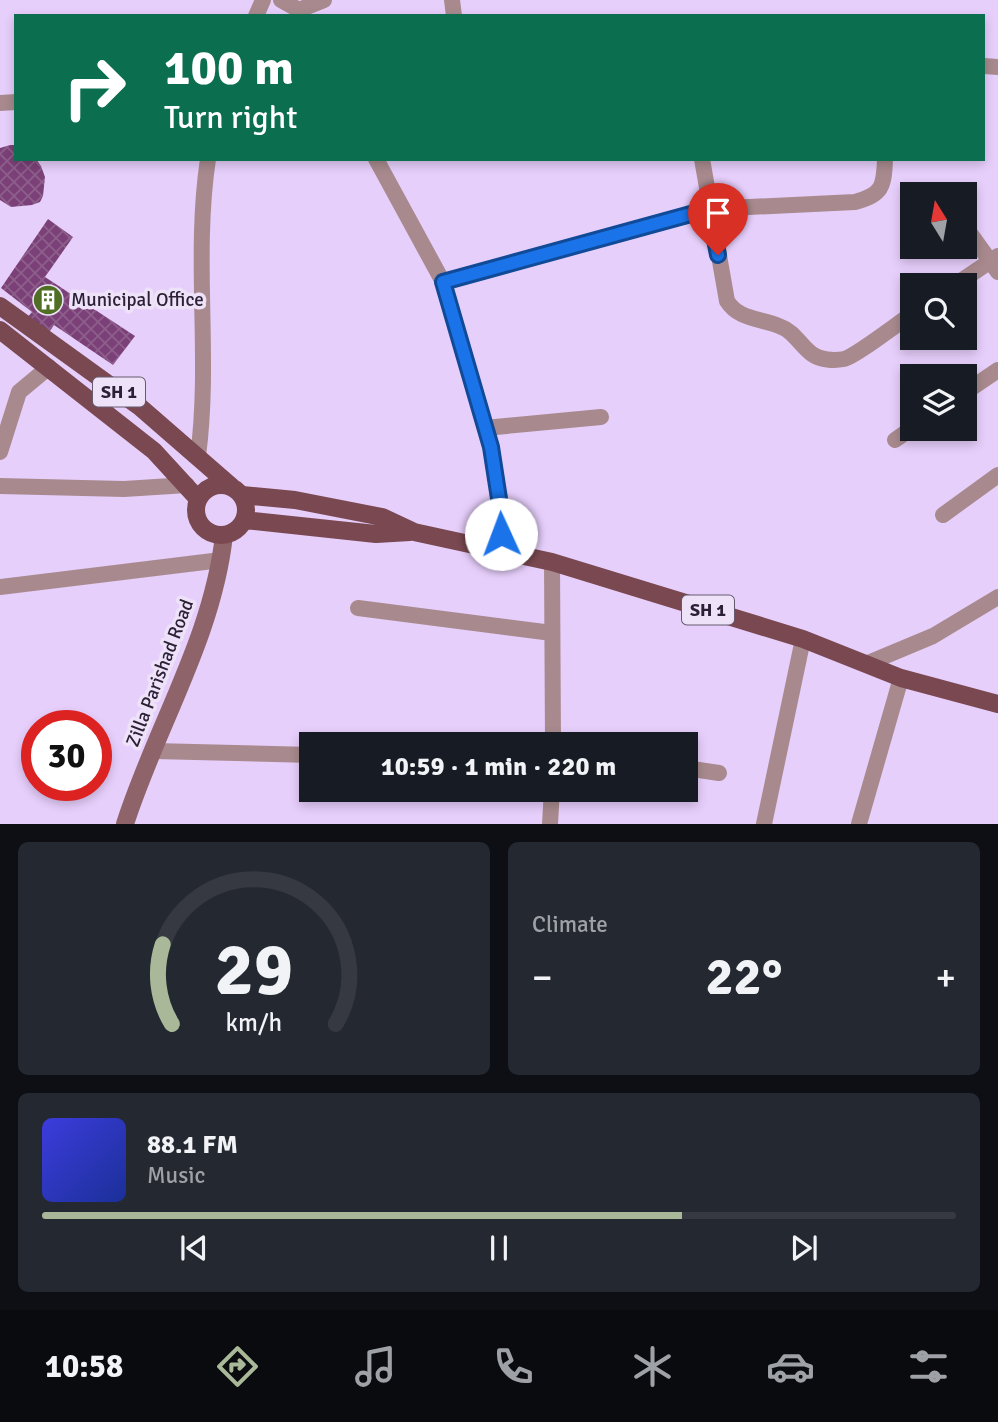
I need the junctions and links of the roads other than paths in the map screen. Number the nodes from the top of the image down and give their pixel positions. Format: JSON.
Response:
{"nodes":[{"id":1,"x":281,"y":0,"type":"edge"},
{"id":2,"x":324,"y":0,"type":"edge"},
{"id":3,"x":300,"y":13,"type":"edge"},
{"id":4,"x":208,"y":161,"type":"edge"},
{"id":5,"x":377,"y":161,"type":"edge"},
{"id":6,"x":702,"y":161,"type":"edge"},
{"id":7,"x":885,"y":161,"type":"edge"},
{"id":8,"x":709,"y":209,"type":"junction"},
{"id":9,"x":977,"y":241,"type":"edge"},
{"id":10,"x":995,"y":263,"type":"edge"},
{"id":11,"x":977,"y":273,"type":"edge"},
{"id":12,"x":443,"y":282,"type":"junction"},
{"id":13,"x":0,"y":306,"type":"edge"},
{"id":14,"x":900,"y":322,"type":"edge"},
{"id":15,"x":0,"y":330,"type":"edge"},
{"id":16,"x":50,"y":367,"type":"junction"},
{"id":17,"x":998,"y":370,"type":"edge"},
{"id":18,"x":977,"y":384,"type":"edge"},
{"id":19,"x":601,"y":417,"type":"dead end"},
{"id":20,"x":485,"y":428,"type":"junction"},
{"id":21,"x":900,"y":436,"type":"edge"},
{"id":22,"x":895,"y":440,"type":"dead end"},
{"id":23,"x":0,"y":452,"type":"edge"},
{"id":24,"x":198,"y":456,"type":"junction"},
{"id":25,"x":998,"y":475,"type":"edge"},
{"id":26,"x":0,"y":486,"type":"edge"},
{"id":27,"x":237,"y":491,"type":"junction"},
{"id":28,"x":193,"y":492,"type":"junction"},
{"id":29,"x":943,"y":515,"type":"dead end"},
{"id":30,"x":245,"y":520,"type":"junction"},
{"id":31,"x":414,"y":532,"type":"junction"},
{"id":32,"x":224,"y":535,"type":"junction"},
{"id":33,"x":500,"y":550,"type":"junction"},
{"id":34,"x":221,"y":560,"type":"junction"},
{"id":35,"x":552,"y":562,"type":"junction"},
{"id":36,"x":0,"y":587,"type":"edge"},
{"id":37,"x":998,"y":597,"type":"edge"},
{"id":38,"x":358,"y":608,"type":"dead end"},
{"id":39,"x":552,"y":634,"type":"junction"},
{"id":40,"x":803,"y":639,"type":"junction"},
{"id":41,"x":866,"y":664,"type":"junction"},
{"id":42,"x":901,"y":678,"type":"junction"},
{"id":43,"x":998,"y":704,"type":"edge"},
{"id":44,"x":553,"y":732,"type":"edge"},
{"id":45,"x":154,"y":751,"type":"junction"},
{"id":46,"x":299,"y":755,"type":"edge"},
{"id":47,"x":698,"y":770,"type":"edge"},
{"id":48,"x":719,"y":773,"type":"dead end"},
{"id":49,"x":551,"y":802,"type":"edge"},
{"id":50,"x":125,"y":824,"type":"edge"},
{"id":51,"x":550,"y":824,"type":"edge"},
{"id":52,"x":764,"y":824,"type":"edge"},
{"id":53,"x":859,"y":824,"type":"edge"}],
"edges":[{"from":1,"to":3,"type":"street"},
{"from":2,"to":3,"type":"street"},
{"from":4,"to":24,"type":"street"},
{"from":5,"to":12,"type":"street"},
{"from":6,"to":8,"type":"street"},
{"from":7,"to":8,"type":"street"},
{"from":8,"to":12,"type":"street"},
{"from":8,"to":14,"type":"street"},
{"from":9,"to":10,"type":"street"},
{"from":10,"to":11,"type":"street"},
{"from":12,"to":20,"type":"street"},
{"from":13,"to":24,"type":"main road","number":"SH 1"},
{"from":15,"to":16,"type":"main road","number":"SH 1"},
{"from":16,"to":23,"type":"street"},
{"from":16,"to":28,"type":"main road","number":"SH 1"},
{"from":17,"to":18,"type":"street"},
{"from":19,"to":20,"type":"street"},
{"from":20,"to":33,"type":"street"},
{"from":21,"to":22,"type":"street"},
{"from":24,"to":27,"type":"main road","number":"SH 1"},
{"from":25,"to":29,"type":"street"},
{"from":26,"to":28,"type":"street"},
{"from":27,"to":28,"type":"main road","number":"SH 1"},
{"from":27,"to":30,"type":"main road"},
{"from":27,"to":31,"type":"main road","number":"SH 1"},
{"from":28,"to":32,"type":"main road","number":"SH 1"},
{"from":30,"to":31,"type":"main road","number":"SH 1"},
{"from":30,"to":32,"type":"main road"},
{"from":31,"to":33,"type":"main road","number":"SH 1"},
{"from":32,"to":34,"type":"main road","name":"Zilla Parishad Road"},
{"from":33,"to":35,"type":"main road","number":"SH 1"},
{"from":34,"to":36,"type":"street"},
{"from":34,"to":45,"type":"main road","name":"Zilla Parishad Road"},
{"from":35,"to":39,"type":"street"},
{"from":35,"to":40,"type":"main road","number":"SH 1"},
{"from":37,"to":41,"type":"street"},
{"from":38,"to":39,"type":"street"},
{"from":39,"to":44,"type":"street"},
{"from":40,"to":41,"type":"main road","number":"SH 1"},
{"from":40,"to":52,"type":"street"},
{"from":41,"to":42,"type":"main road","number":"SH 1"},
{"from":42,"to":43,"type":"main road","number":"SH 1"},
{"from":42,"to":53,"type":"street"},
{"from":45,"to":46,"type":"street"},
{"from":45,"to":50,"type":"main road","name":"Zilla Parishad Road"},
{"from":47,"to":48,"type":"street"},
{"from":49,"to":51,"type":"street"}]}
